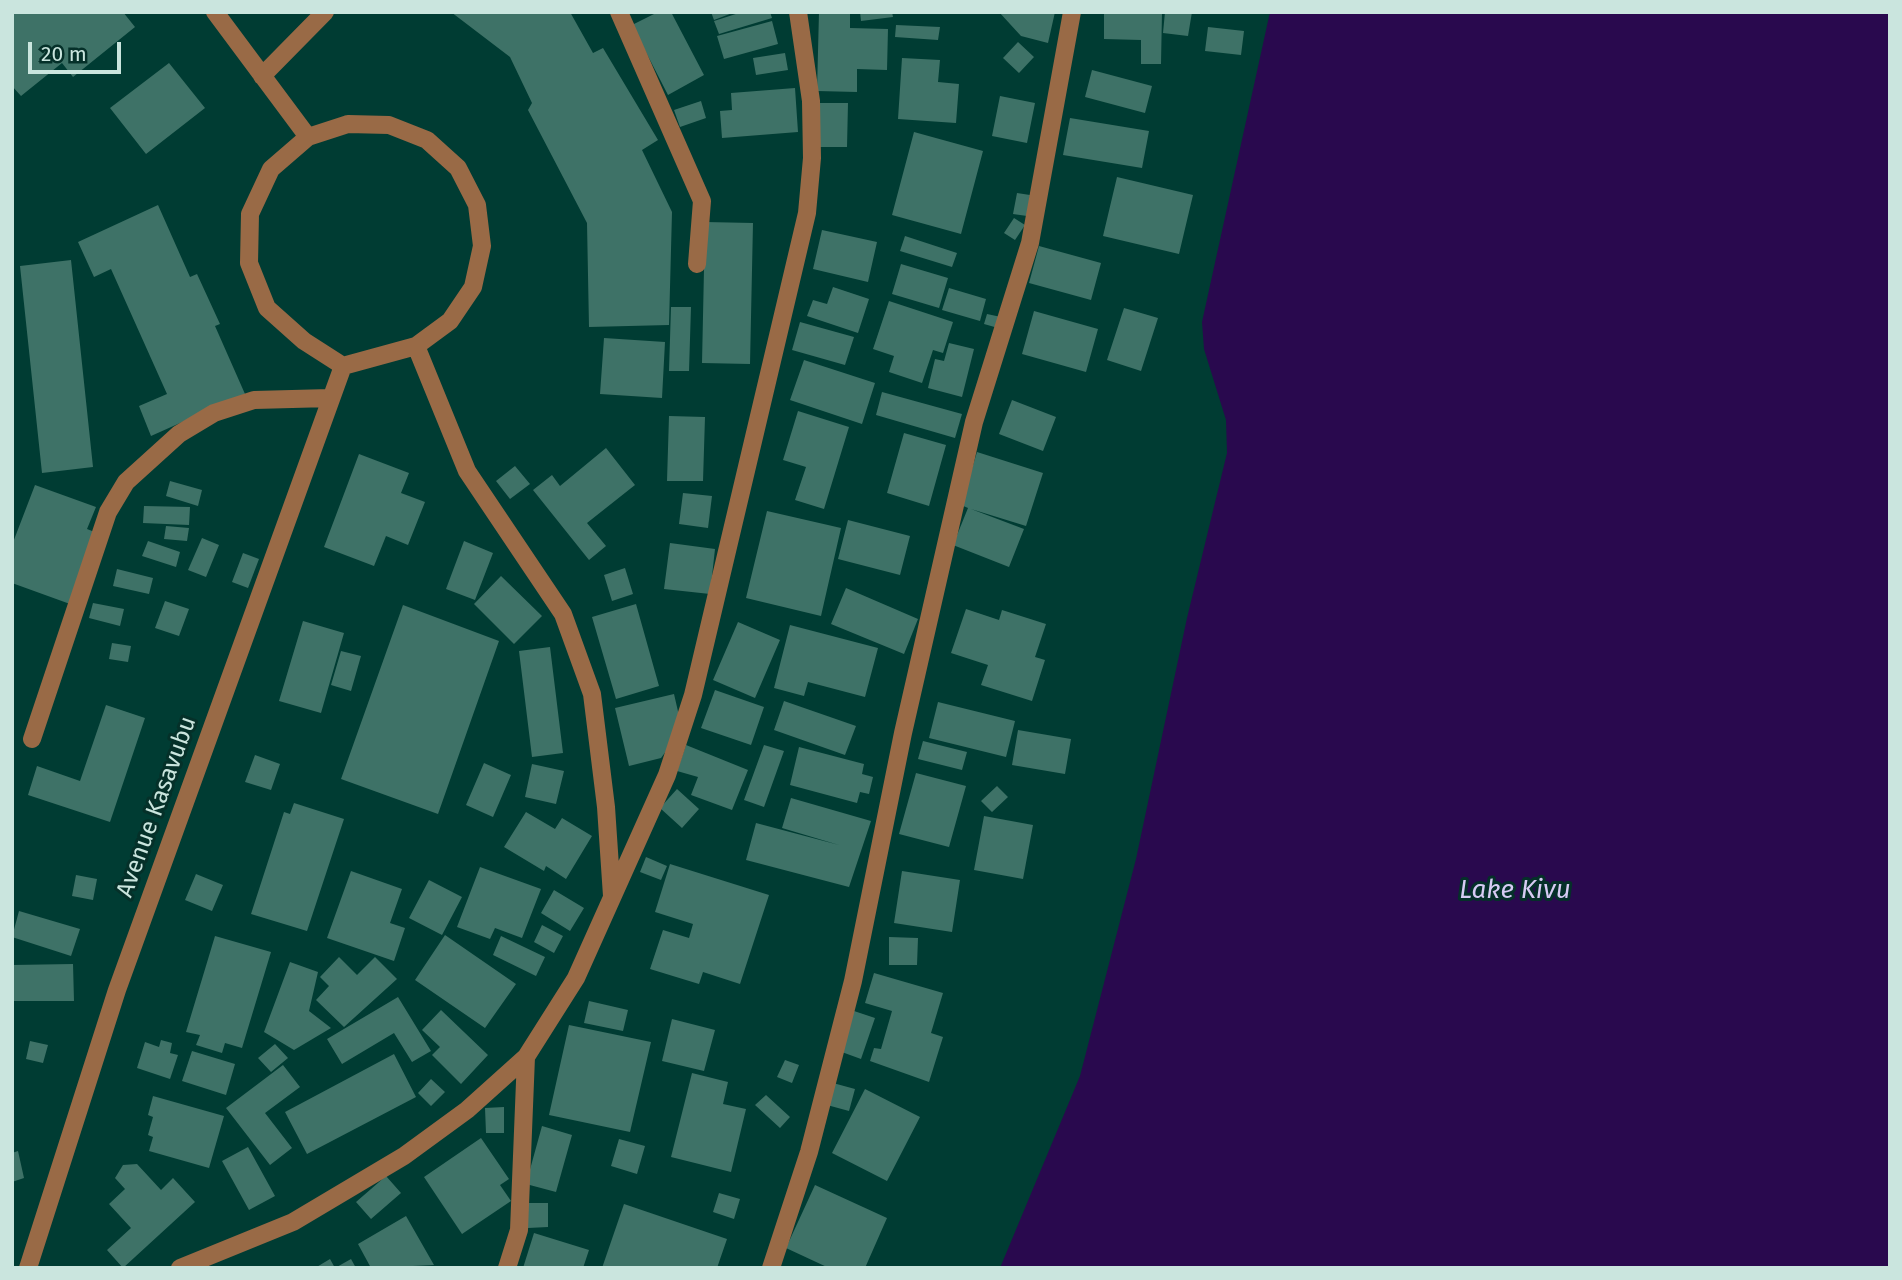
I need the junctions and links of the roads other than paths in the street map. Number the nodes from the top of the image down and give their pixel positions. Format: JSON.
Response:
{"nodes":[{"id":1,"x":215,"y":12,"type":"edge"},
{"id":2,"x":325,"y":12,"type":"edge"},
{"id":3,"x":619,"y":12,"type":"edge"},
{"id":4,"x":799,"y":12,"type":"edge"},
{"id":5,"x":1072,"y":12,"type":"edge"},
{"id":6,"x":262,"y":76,"type":"junction"},
{"id":7,"x":308,"y":138,"type":"junction"},
{"id":8,"x":697,"y":264,"type":"dead end"},
{"id":9,"x":416,"y":346,"type":"junction"},
{"id":10,"x":343,"y":366,"type":"junction"},
{"id":11,"x":330,"y":398,"type":"junction"},
{"id":12,"x":32,"y":739,"type":"dead end"},
{"id":13,"x":612,"y":900,"type":"junction"},
{"id":14,"x":526,"y":1057,"type":"junction"},
{"id":15,"x":28,"y":1268,"type":"edge"},
{"id":16,"x":180,"y":1268,"type":"edge"},
{"id":17,"x":507,"y":1268,"type":"edge"},
{"id":18,"x":771,"y":1268,"type":"edge"}],
"edges":[{"from":1,"to":6,"type":"street"},
{"from":2,"to":6,"type":"street"},
{"from":3,"to":8,"type":"street"},
{"from":4,"to":13,"type":"street"},
{"from":5,"to":18,"type":"street"},
{"from":6,"to":7,"type":"street"},
{"from":7,"to":9,"type":"street"},
{"from":7,"to":10,"type":"street"},
{"from":9,"to":10,"type":"street"},
{"from":9,"to":13,"type":"street"},
{"from":10,"to":11,"type":"street","name":"Avenue Kasavubu"},
{"from":11,"to":12,"type":"street"},
{"from":11,"to":15,"type":"street","name":"Avenue Kasavubu"},
{"from":13,"to":14,"type":"street"},
{"from":14,"to":16,"type":"street"},
{"from":14,"to":17,"type":"street"}]}
